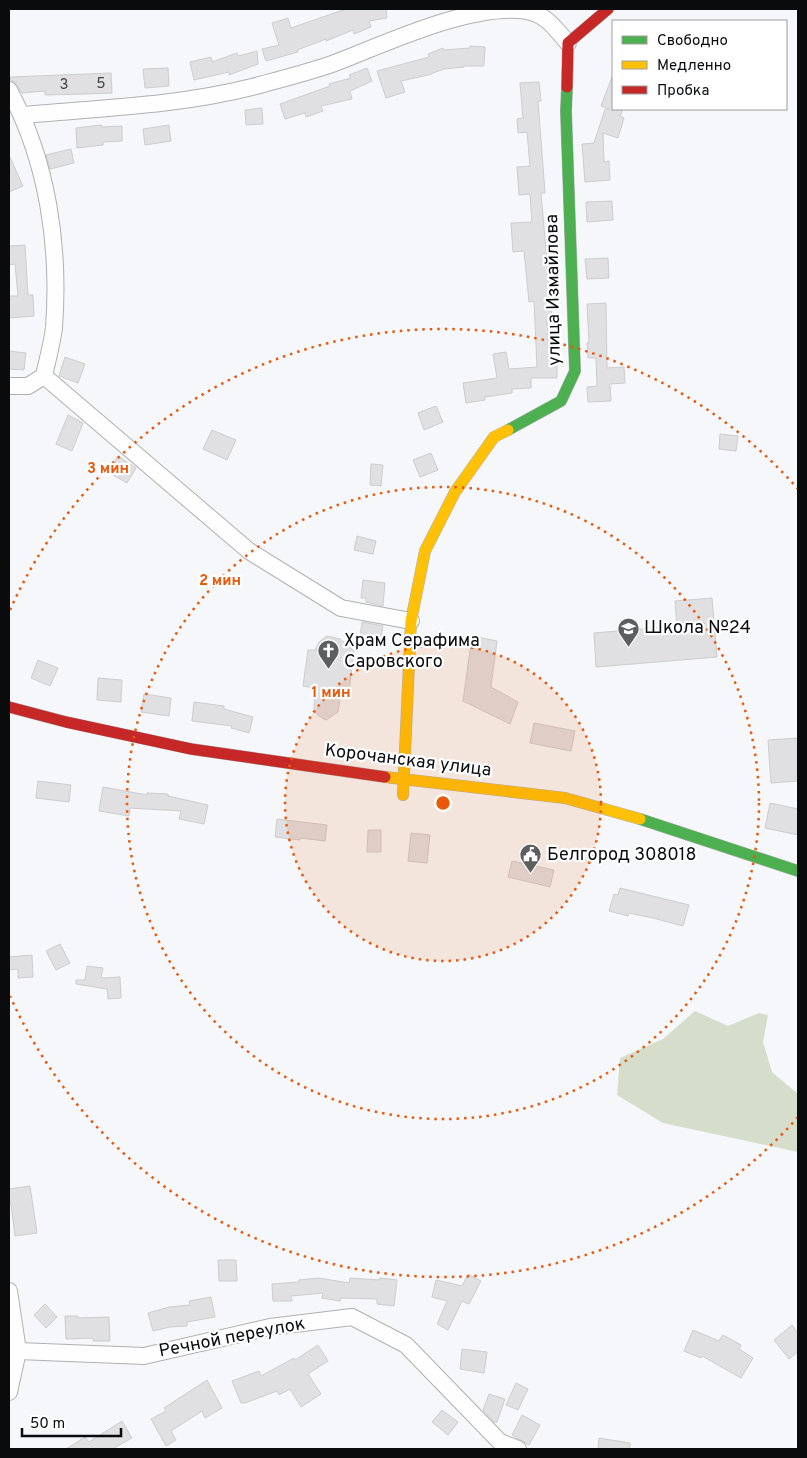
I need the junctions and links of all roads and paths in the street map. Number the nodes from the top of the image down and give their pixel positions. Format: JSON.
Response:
{"nodes":[{"id":1,"x":608,"y":9,"type":"edge"},
{"id":2,"x":568,"y":43,"type":"junction"},
{"id":3,"x":9,"y":90,"type":"edge"},
{"id":4,"x":22,"y":114,"type":"junction"},
{"id":5,"x":44,"y":376,"type":"junction"},
{"id":6,"x":9,"y":386,"type":"edge"},
{"id":7,"x":411,"y":621,"type":"junction"},
{"id":8,"x":9,"y":707,"type":"edge"},
{"id":9,"x":404,"y":780,"type":"junction"},
{"id":10,"x":403,"y":795,"type":"dead end"},
{"id":11,"x":798,"y":871,"type":"edge"},
{"id":12,"x":9,"y":1290,"type":"edge"},
{"id":13,"x":18,"y":1351,"type":"junction"},
{"id":14,"x":9,"y":1392,"type":"edge"},
{"id":15,"x":518,"y":1449,"type":"edge"}],
"edges":[{"from":1,"to":2,"type":"street"},
{"from":2,"to":4,"type":"street"},
{"from":2,"to":7,"type":"street","name":"улица Измайлова"},
{"from":3,"to":4,"type":"street"},
{"from":4,"to":5,"type":"street"},
{"from":5,"to":6,"type":"street"},
{"from":5,"to":7,"type":"street"},
{"from":7,"to":9,"type":"street","name":"улица Измайлова"},
{"from":8,"to":9,"type":"street","name":"Корочанская улица"},
{"from":9,"to":10,"type":"street","name":"улица Измайлова"},
{"from":9,"to":11,"type":"street","name":"Корочанская улица"},
{"from":12,"to":13,"type":"street"},
{"from":13,"to":14,"type":"street"},
{"from":13,"to":15,"type":"street","name":"Речной переулок"}]}
